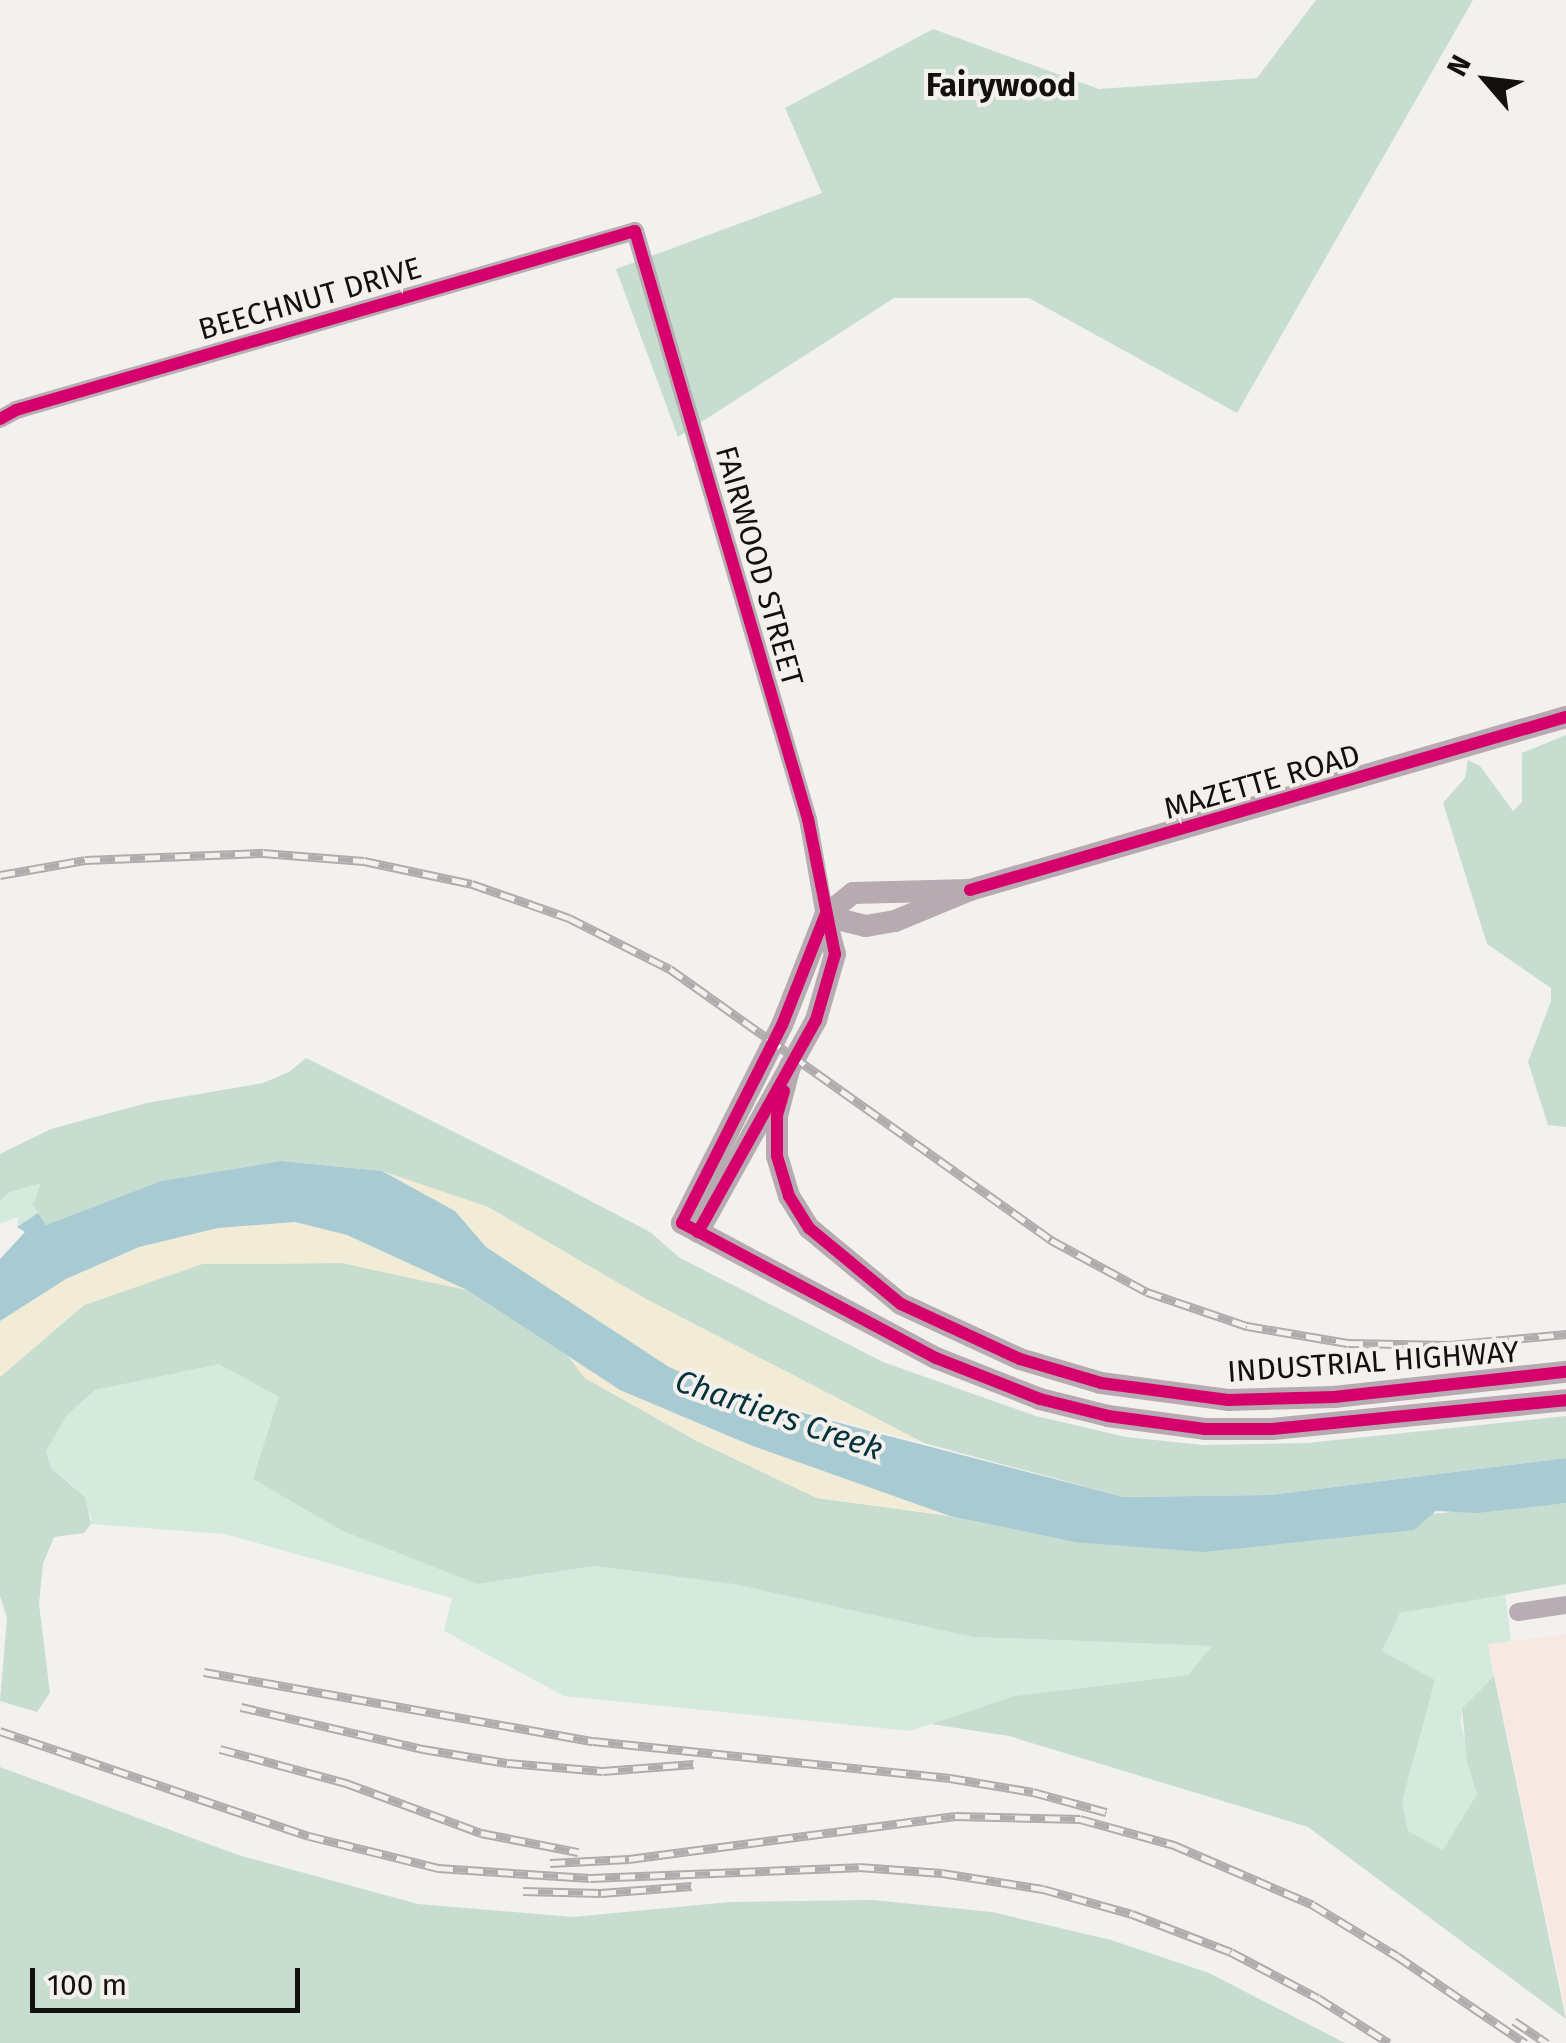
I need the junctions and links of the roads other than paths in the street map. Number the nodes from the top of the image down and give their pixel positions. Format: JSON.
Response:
{"nodes":[{"id":1,"x":635,"y":231,"type":"joint"},
{"id":2,"x":0,"y":419,"type":"edge"},
{"id":3,"x":1566,"y":717,"type":"edge"},
{"id":4,"x":970,"y":890,"type":"junction"},
{"id":5,"x":825,"y":916,"type":"junction"},
{"id":6,"x":790,"y":1066,"type":"junction"},
{"id":7,"x":690,"y":1227,"type":"junction"},
{"id":8,"x":1566,"y":1372,"type":"edge"},
{"id":9,"x":1566,"y":1400,"type":"edge"},
{"id":10,"x":1566,"y":1605,"type":"edge"},
{"id":11,"x":1518,"y":1612,"type":"dead end"}],
"edges":[{"from":1,"to":2,"type":"street","name":"BEECHNUT DRIVE"},
{"from":1,"to":5,"type":"street","name":"FAIRWOOD STREET"},
{"from":3,"to":4,"type":"street","name":"MAZETTE ROAD"},
{"from":4,"to":5,"type":"street","name":"MAZETTE ROAD"},
{"from":4,"to":5,"type":"street","name":"MAZETTE ROAD"},
{"from":5,"to":6,"type":"street","name":"FAIRWOOD STREET"},
{"from":5,"to":7,"type":"street"},
{"from":6,"to":7,"type":"street","name":"FAIRWOOD STREET"},
{"from":6,"to":8,"type":"street","name":"INDUSTRIAL HIGHWAY"},
{"from":7,"to":9,"type":"street","name":"INDUSTRIAL HIGHWAY"},
{"from":10,"to":11,"type":"street"}]}
